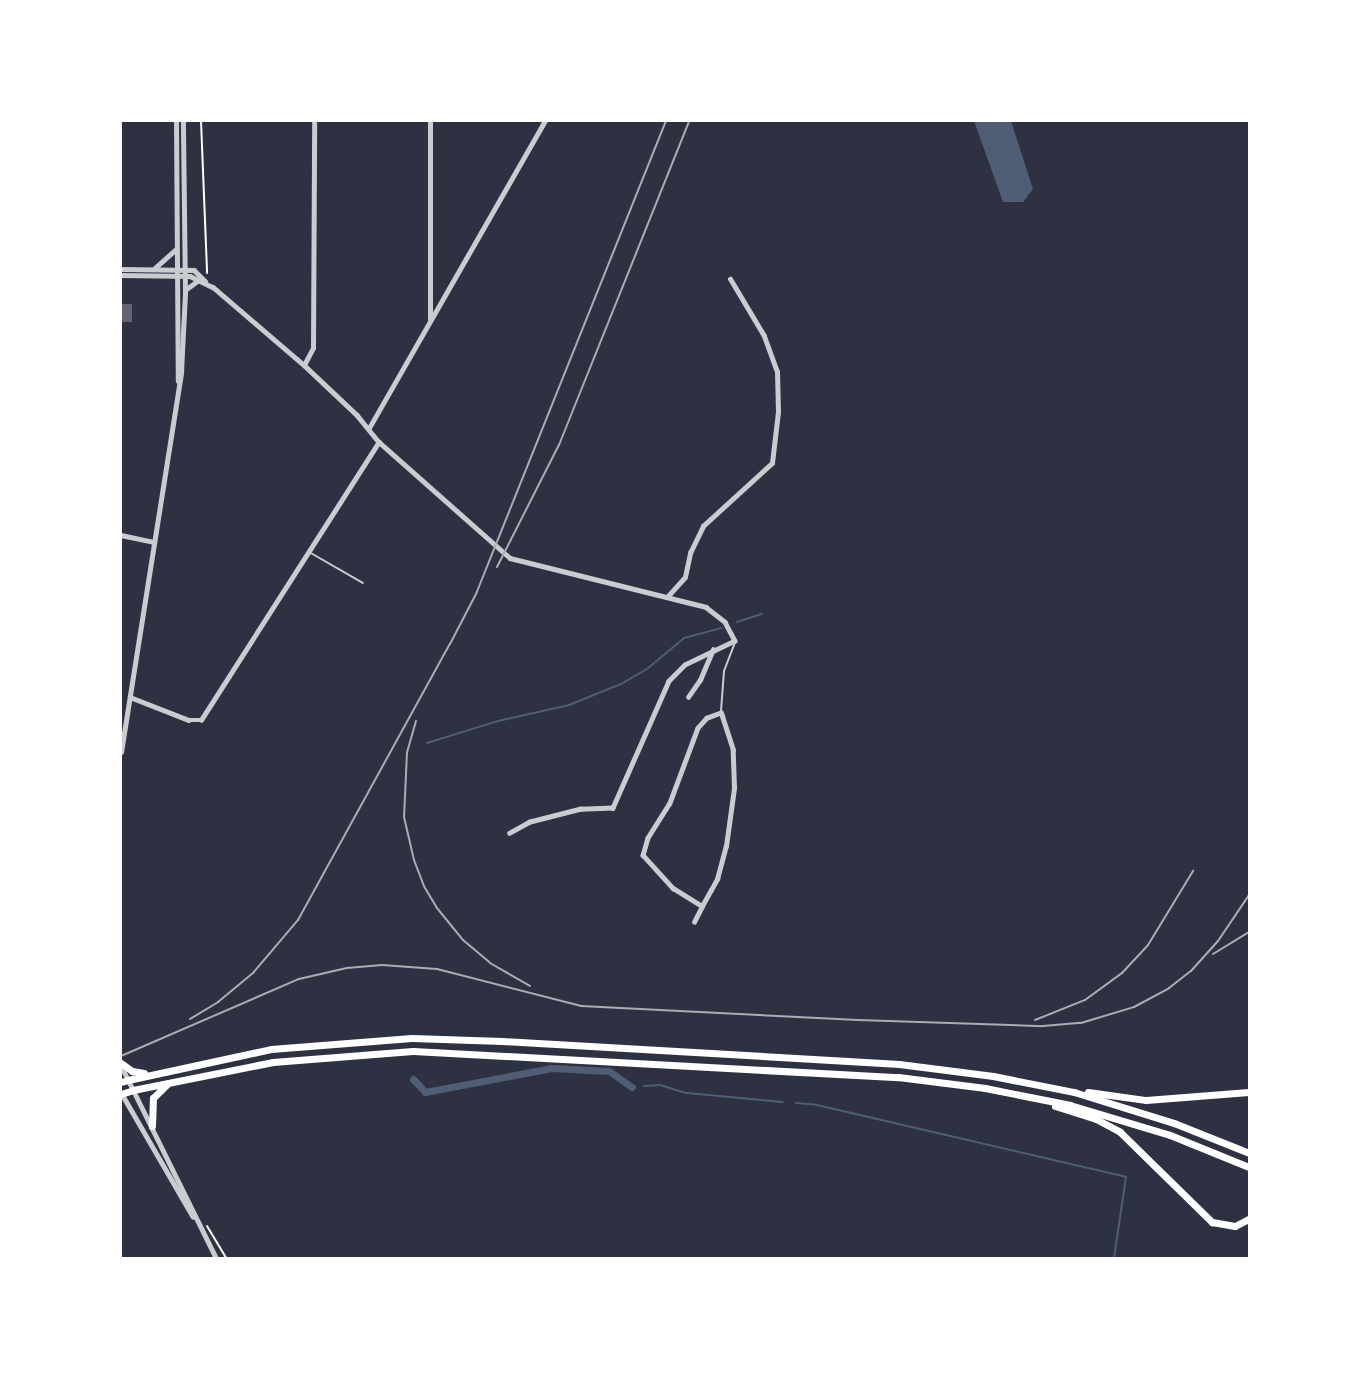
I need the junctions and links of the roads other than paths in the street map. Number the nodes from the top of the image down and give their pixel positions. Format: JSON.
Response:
{"nodes":[{"id":1,"x":176,"y":121,"type":"edge"},
{"id":2,"x":183,"y":121,"type":"edge"},
{"id":3,"x":314,"y":121,"type":"edge"},
{"id":4,"x":430,"y":121,"type":"edge"},
{"id":5,"x":545,"y":121,"type":"edge"},
{"id":6,"x":175,"y":250,"type":"junction"},
{"id":7,"x":175,"y":268,"type":"junction"},
{"id":8,"x":121,"y":269,"type":"edge"},
{"id":9,"x":155,"y":269,"type":"junction"},
{"id":10,"x":184,"y":272,"type":"junction"},
{"id":11,"x":121,"y":275,"type":"edge"},
{"id":12,"x":175,"y":277,"type":"junction"},
{"id":13,"x":730,"y":279,"type":"dead end"},
{"id":14,"x":203,"y":281,"type":"junction"},
{"id":15,"x":185,"y":290,"type":"junction"},
{"id":16,"x":430,"y":320,"type":"junction"},
{"id":17,"x":304,"y":365,"type":"junction"},
{"id":18,"x":178,"y":381,"type":"junction"},
{"id":19,"x":369,"y":428,"type":"junction"},
{"id":20,"x":379,"y":442,"type":"junction"},
{"id":21,"x":121,"y":535,"type":"edge"},
{"id":22,"x":154,"y":542,"type":"junction"},
{"id":23,"x":308,"y":551,"type":"junction"},
{"id":24,"x":363,"y":583,"type":"dead end"},
{"id":25,"x":667,"y":597,"type":"junction"},
{"id":26,"x":735,"y":641,"type":"junction"},
{"id":27,"x":713,"y":650,"type":"junction"},
{"id":28,"x":130,"y":697,"type":"junction"},
{"id":29,"x":688,"y":697,"type":"dead end"},
{"id":30,"x":721,"y":713,"type":"junction"},
{"id":31,"x":121,"y":752,"type":"edge"},
{"id":32,"x":510,"y":833,"type":"dead end"},
{"id":33,"x":702,"y":906,"type":"junction"},
{"id":34,"x":694,"y":922,"type":"dead end"},
{"id":35,"x":121,"y":1065,"type":"edge"},
{"id":36,"x":152,"y":1073,"type":"junction"},
{"id":37,"x":172,"y":1080,"type":"junction"},
{"id":38,"x":124,"y":1081,"type":"edge"},
{"id":39,"x":1046,"y":1086,"type":"junction"},
{"id":40,"x":133,"y":1090,"type":"junction"},
{"id":41,"x":1249,"y":1092,"type":"edge"},
{"id":42,"x":121,"y":1093,"type":"edge"},
{"id":43,"x":1018,"y":1094,"type":"junction"},
{"id":44,"x":152,"y":1126,"type":"junction"},
{"id":45,"x":1249,"y":1153,"type":"edge"},
{"id":46,"x":1249,"y":1167,"type":"edge"},
{"id":47,"x":1249,"y":1219,"type":"edge"},
{"id":48,"x":204,"y":1234,"type":"junction"},
{"id":49,"x":216,"y":1258,"type":"edge"}],
"edges":[{"from":1,"to":6,"type":"street"},
{"from":2,"to":10,"type":"street"},
{"from":3,"to":17,"type":"street"},
{"from":4,"to":16,"type":"street"},
{"from":5,"to":16,"type":"street"},
{"from":6,"to":7,"type":"street"},
{"from":6,"to":9,"type":"street"},
{"from":7,"to":9,"type":"street"},
{"from":7,"to":10,"type":"street"},
{"from":7,"to":12,"type":"street"},
{"from":8,"to":9,"type":"street"},
{"from":10,"to":12,"type":"street"},
{"from":10,"to":14,"type":"street"},
{"from":10,"to":15,"type":"street"},
{"from":11,"to":12,"type":"street"},
{"from":12,"to":18,"type":"street"},
{"from":13,"to":25,"type":"street"},
{"from":14,"to":15,"type":"street"},
{"from":14,"to":17,"type":"street"},
{"from":15,"to":18,"type":"street"},
{"from":16,"to":19,"type":"street"},
{"from":17,"to":19,"type":"street"},
{"from":18,"to":22,"type":"street"},
{"from":19,"to":20,"type":"street"},
{"from":20,"to":23,"type":"street"},
{"from":20,"to":25,"type":"street"},
{"from":21,"to":22,"type":"street"},
{"from":22,"to":28,"type":"street"},
{"from":23,"to":24,"type":"lane"},
{"from":23,"to":28,"type":"street"},
{"from":25,"to":26,"type":"street"},
{"from":26,"to":27,"type":"street"},
{"from":26,"to":30,"type":"lane"},
{"from":27,"to":29,"type":"street"},
{"from":27,"to":32,"type":"street"},
{"from":28,"to":31,"type":"street"},
{"from":30,"to":33,"type":"street"},
{"from":30,"to":33,"type":"street"},
{"from":33,"to":34,"type":"street"},
{"from":35,"to":36,"type":"main road"},
{"from":35,"to":38,"type":"street"},
{"from":36,"to":38,"type":"main road"},
{"from":36,"to":39,"type":"main road"},
{"from":37,"to":40,"type":"main road"},
{"from":37,"to":43,"type":"main road"},
{"from":37,"to":44,"type":"main road"},
{"from":38,"to":40,"type":"street"},
{"from":39,"to":41,"type":"main road"},
{"from":39,"to":45,"type":"main road"},
{"from":40,"to":42,"type":"main road"},
{"from":40,"to":44,"type":"street"},
{"from":42,"to":48,"type":"street"},
{"from":43,"to":46,"type":"main road"},
{"from":43,"to":47,"type":"main road"},
{"from":44,"to":48,"type":"street"},
{"from":48,"to":49,"type":"street"}]}
